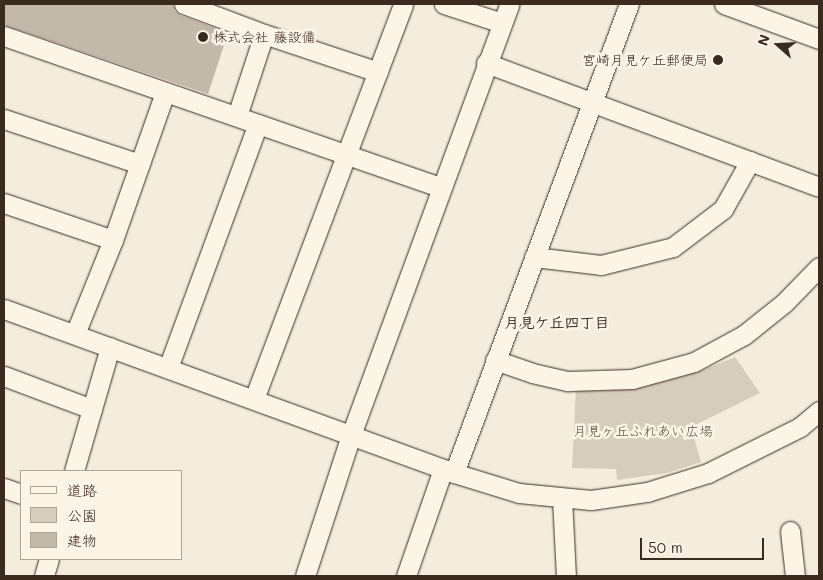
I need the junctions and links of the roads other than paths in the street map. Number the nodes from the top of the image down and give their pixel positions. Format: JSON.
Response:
{"nodes":[{"id":1,"x":184,"y":4,"type":"edge"},
{"id":2,"x":403,"y":4,"type":"edge"},
{"id":3,"x":444,"y":4,"type":"edge"},
{"id":4,"x":510,"y":4,"type":"edge"},
{"id":5,"x":629,"y":4,"type":"edge"},
{"id":6,"x":724,"y":4,"type":"edge"},
{"id":7,"x":502,"y":23,"type":"junction"},
{"id":8,"x":264,"y":34,"type":"junction"},
{"id":9,"x":4,"y":36,"type":"edge"},
{"id":10,"x":819,"y":39,"type":"edge"},
{"id":11,"x":486,"y":63,"type":"junction"},
{"id":12,"x":378,"y":72,"type":"junction"},
{"id":13,"x":165,"y":92,"type":"junction"},
{"id":14,"x":592,"y":102,"type":"junction"},
{"id":15,"x":237,"y":116,"type":"junction"},
{"id":16,"x":4,"y":119,"type":"edge"},
{"id":17,"x":258,"y":124,"type":"junction"},
{"id":18,"x":345,"y":154,"type":"junction"},
{"id":19,"x":750,"y":161,"type":"junction"},
{"id":20,"x":140,"y":164,"type":"junction"},
{"id":21,"x":441,"y":187,"type":"junction"},
{"id":22,"x":819,"y":187,"type":"edge"},
{"id":23,"x":4,"y":203,"type":"edge"},
{"id":24,"x":113,"y":240,"type":"junction"},
{"id":25,"x":534,"y":257,"type":"junction"},
{"id":26,"x":819,"y":267,"type":"edge"},
{"id":27,"x":4,"y":308,"type":"edge"},
{"id":28,"x":75,"y":334,"type":"junction"},
{"id":29,"x":110,"y":347,"type":"junction"},
{"id":30,"x":495,"y":360,"type":"junction"},
{"id":31,"x":168,"y":368,"type":"junction"},
{"id":32,"x":4,"y":376,"type":"edge"},
{"id":33,"x":254,"y":399,"type":"junction"},
{"id":34,"x":92,"y":409,"type":"junction"},
{"id":35,"x":819,"y":411,"type":"edge"},
{"id":36,"x":351,"y":435,"type":"junction"},
{"id":37,"x":74,"y":470,"type":"edge"},
{"id":38,"x":448,"y":471,"type":"junction"},
{"id":39,"x":4,"y":488,"type":"edge"},
{"id":40,"x":20,"y":494,"type":"edge"},
{"id":41,"x":562,"y":498,"type":"junction"},
{"id":42,"x":790,"y":531,"type":"dead end"},
{"id":43,"x":49,"y":560,"type":"edge"},
{"id":44,"x":44,"y":576,"type":"edge"},
{"id":45,"x":305,"y":576,"type":"edge"},
{"id":46,"x":406,"y":576,"type":"edge"},
{"id":47,"x":566,"y":576,"type":"edge"},
{"id":48,"x":795,"y":576,"type":"edge"}],
"edges":[{"from":1,"to":8,"type":"street"},
{"from":2,"to":12,"type":"street"},
{"from":3,"to":7,"type":"street"},
{"from":4,"to":7,"type":"street"},
{"from":5,"to":14,"type":"street"},
{"from":6,"to":10,"type":"street"},
{"from":7,"to":11,"type":"street"},
{"from":8,"to":12,"type":"street"},
{"from":8,"to":15,"type":"street"},
{"from":9,"to":13,"type":"street"},
{"from":11,"to":14,"type":"street"},
{"from":11,"to":21,"type":"street"},
{"from":12,"to":18,"type":"street"},
{"from":13,"to":15,"type":"street"},
{"from":13,"to":20,"type":"street"},
{"from":14,"to":19,"type":"street"},
{"from":14,"to":25,"type":"street"},
{"from":15,"to":17,"type":"street"},
{"from":16,"to":20,"type":"street"},
{"from":17,"to":18,"type":"street"},
{"from":17,"to":31,"type":"street"},
{"from":18,"to":21,"type":"street"},
{"from":18,"to":33,"type":"street"},
{"from":19,"to":22,"type":"street"},
{"from":19,"to":25,"type":"street"},
{"from":20,"to":24,"type":"street"},
{"from":21,"to":36,"type":"street"},
{"from":23,"to":24,"type":"street"},
{"from":24,"to":28,"type":"street"},
{"from":25,"to":30,"type":"street"},
{"from":26,"to":30,"type":"street"},
{"from":27,"to":28,"type":"street"},
{"from":28,"to":29,"type":"street"},
{"from":29,"to":31,"type":"street"},
{"from":29,"to":34,"type":"street"},
{"from":30,"to":38,"type":"street"},
{"from":31,"to":33,"type":"street"},
{"from":32,"to":34,"type":"street"},
{"from":33,"to":36,"type":"street"},
{"from":34,"to":37,"type":"street"},
{"from":35,"to":41,"type":"street"},
{"from":36,"to":38,"type":"street"},
{"from":36,"to":45,"type":"street"},
{"from":38,"to":41,"type":"street"},
{"from":38,"to":46,"type":"street"},
{"from":39,"to":40,"type":"street"},
{"from":41,"to":47,"type":"street"},
{"from":42,"to":48,"type":"street"},
{"from":43,"to":44,"type":"street"}]}
